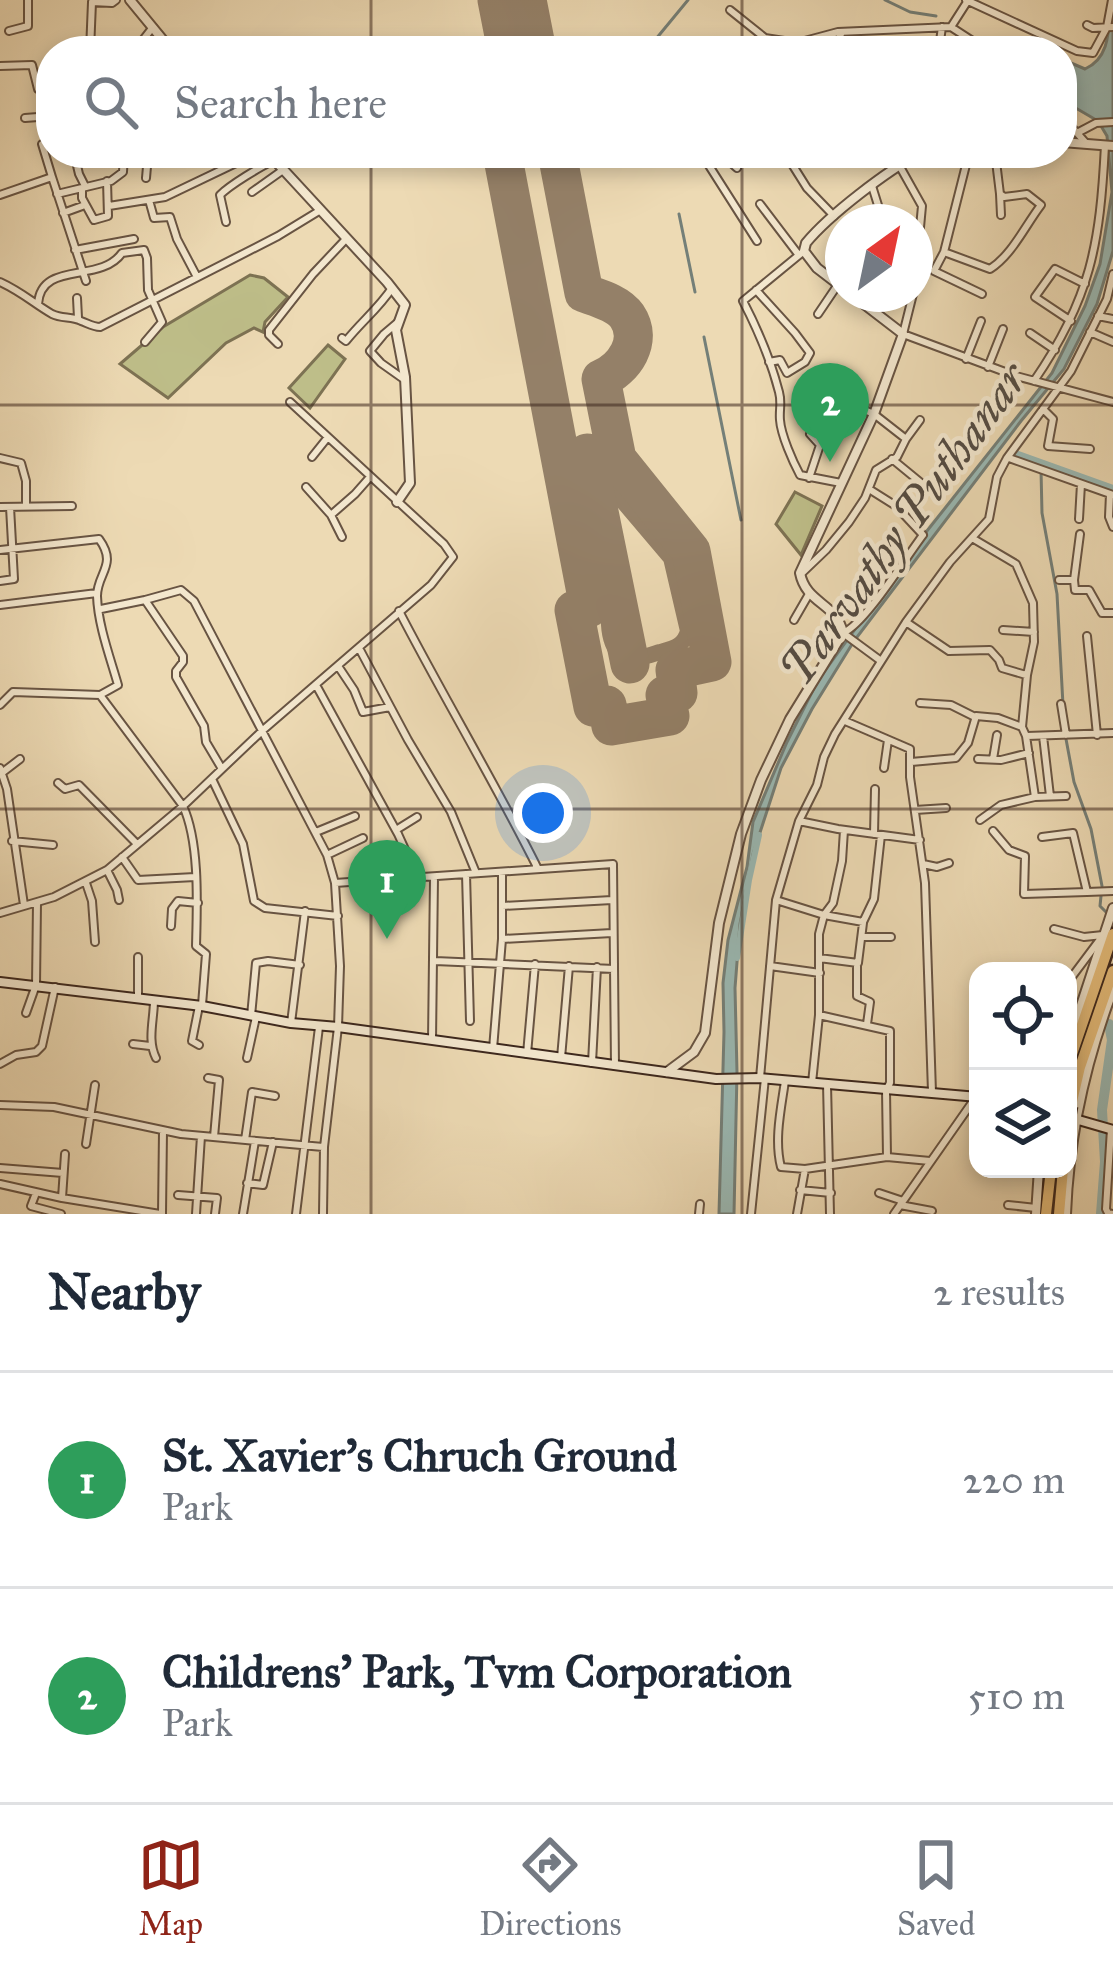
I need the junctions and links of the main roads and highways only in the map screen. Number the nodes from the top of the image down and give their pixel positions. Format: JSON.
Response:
{"nodes":[{"id":1,"x":1108,"y":934,"type":"edge"},
{"id":2,"x":1113,"y":971,"type":"edge"},
{"id":3,"x":1077,"y":1036,"type":"edge"},
{"id":4,"x":1077,"y":1082,"type":"edge"},
{"id":5,"x":1049,"y":1178,"type":"edge"},
{"id":6,"x":1063,"y":1178,"type":"edge"},
{"id":7,"x":1040,"y":1212,"type":"edge"},
{"id":8,"x":1063,"y":1214,"type":"edge"}],
"edges":[{"from":1,"to":3,"type":"highway"},
{"from":2,"to":4,"type":"highway"},
{"from":5,"to":7,"type":"highway"},
{"from":6,"to":8,"type":"highway"}]}
